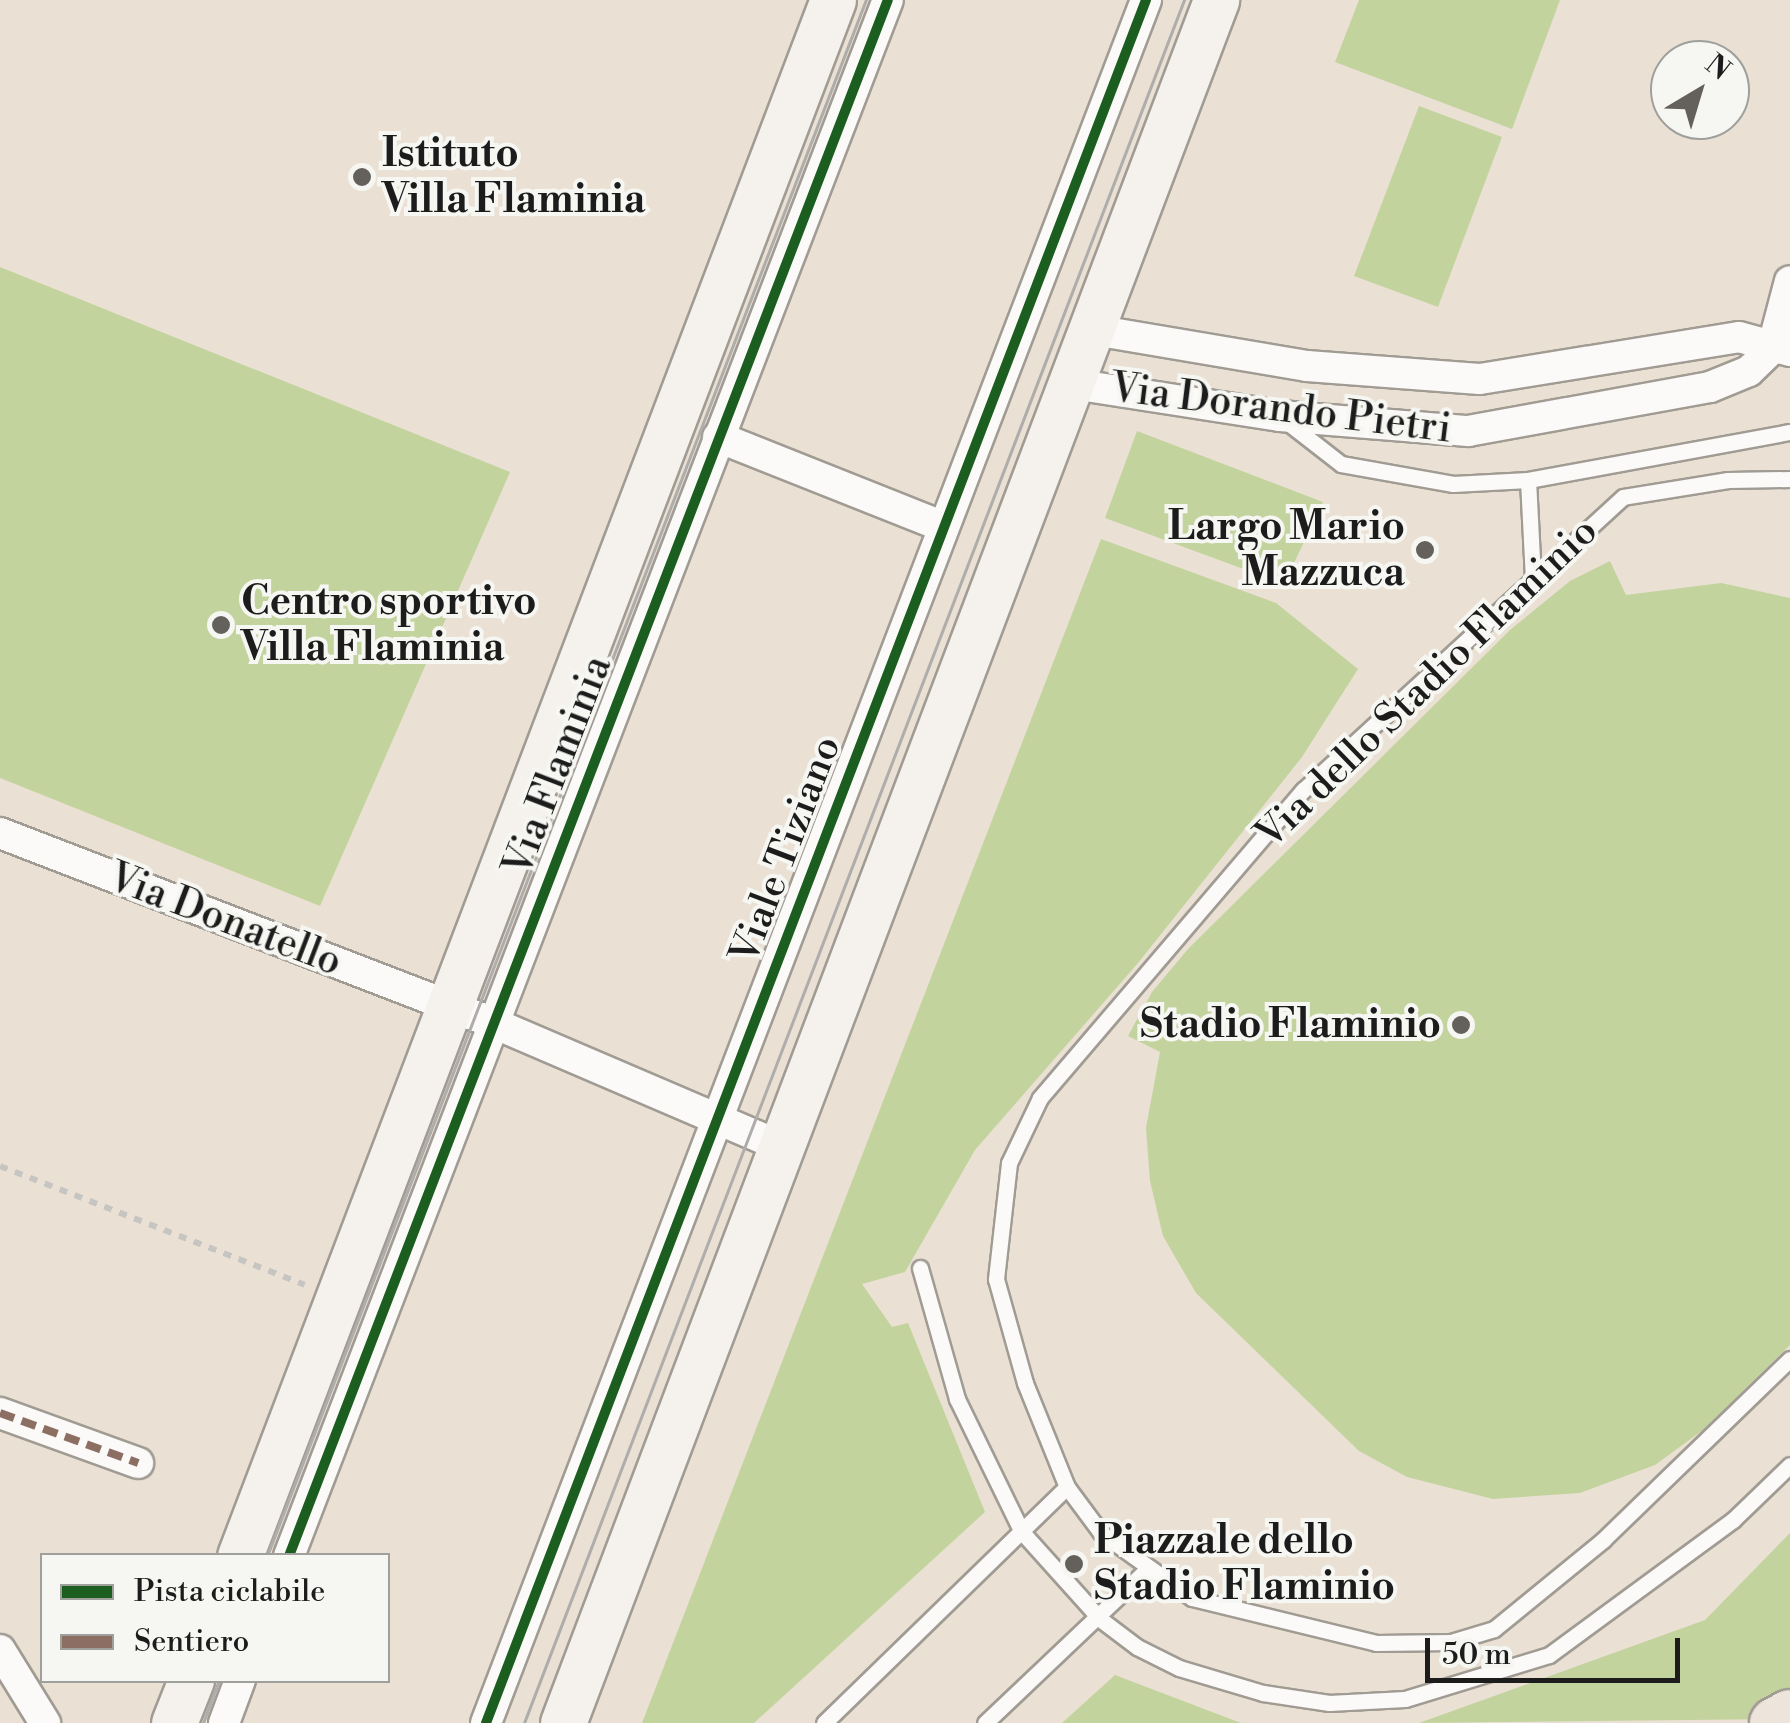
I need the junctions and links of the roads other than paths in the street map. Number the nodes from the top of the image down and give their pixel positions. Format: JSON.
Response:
{"nodes":[{"id":1,"x":833,"y":0,"type":"edge"},
{"id":2,"x":888,"y":0,"type":"edge"},
{"id":3,"x":1146,"y":0,"type":"edge"},
{"id":4,"x":1216,"y":0,"type":"edge"},
{"id":5,"x":1790,"y":281,"type":"edge"},
{"id":6,"x":1094,"y":330,"type":"junction"},
{"id":7,"x":1781,"y":350,"type":"edge"},
{"id":8,"x":1441,"y":376,"type":"junction"},
{"id":9,"x":1073,"y":384,"type":"junction"},
{"id":10,"x":1280,"y":416,"type":"junction"},
{"id":11,"x":1436,"y":431,"type":"junction"},
{"id":12,"x":1790,"y":432,"type":"edge"},
{"id":13,"x":718,"y":437,"type":"junction"},
{"id":14,"x":1528,"y":480,"type":"junction"},
{"id":15,"x":1790,"y":480,"type":"edge"},
{"id":16,"x":942,"y":526,"type":"junction"},
{"id":17,"x":1533,"y":579,"type":"junction"},
{"id":18,"x":0,"y":833,"type":"edge"},
{"id":19,"x":449,"y":1006,"type":"junction"},
{"id":20,"x":491,"y":1022,"type":"junction"},
{"id":21,"x":716,"y":1118,"type":"junction"},
{"id":22,"x":783,"y":1146,"type":"junction"},
{"id":23,"x":920,"y":1268,"type":"dead end"},
{"id":24,"x":1790,"y":1359,"type":"edge"},
{"id":25,"x":0,"y":1412,"type":"edge"},
{"id":26,"x":138,"y":1463,"type":"dead end"},
{"id":27,"x":1790,"y":1465,"type":"edge"},
{"id":28,"x":1067,"y":1487,"type":"junction"},
{"id":29,"x":1022,"y":1532,"type":"junction"},
{"id":30,"x":241,"y":1553,"type":"edge"},
{"id":31,"x":289,"y":1553,"type":"edge"},
{"id":32,"x":1146,"y":1570,"type":"junction"},
{"id":33,"x":1100,"y":1619,"type":"junction"},
{"id":34,"x":0,"y":1650,"type":"edge"},
{"id":35,"x":190,"y":1683,"type":"edge"},
{"id":36,"x":239,"y":1683,"type":"edge"},
{"id":37,"x":1790,"y":1715,"type":"edge"},
{"id":38,"x":46,"y":1723,"type":"edge"},
{"id":39,"x":174,"y":1723,"type":"edge"},
{"id":40,"x":224,"y":1723,"type":"edge"},
{"id":41,"x":486,"y":1723,"type":"edge"},
{"id":42,"x":563,"y":1723,"type":"edge"},
{"id":43,"x":824,"y":1723,"type":"edge"},
{"id":44,"x":985,"y":1723,"type":"edge"},
{"id":45,"x":1775,"y":1723,"type":"edge"}],
"edges":[{"from":1,"to":19,"type":"street","name":"Via Flaminia"},
{"from":2,"to":13,"type":"street","name":"Via Flaminia"},
{"from":3,"to":16,"type":"street","name":"Viale Tiziano"},
{"from":4,"to":6,"type":"street"},
{"from":5,"to":7,"type":"street"},
{"from":6,"to":8,"type":"street","name":"Via Dorando Pietri"},
{"from":6,"to":9,"type":"street"},
{"from":7,"to":8,"type":"street","name":"Via Dorando Pietri"},
{"from":7,"to":11,"type":"street","name":"Via Dorando Pietri"},
{"from":8,"to":11,"type":"street"},
{"from":9,"to":10,"type":"street","name":"Via Dorando Pietri"},
{"from":9,"to":22,"type":"street"},
{"from":10,"to":11,"type":"street","name":"Via Dorando Pietri"},
{"from":10,"to":14,"type":"lane","name":"Via dello Stadio Flaminio"},
{"from":12,"to":14,"type":"lane","name":"Via dello Stadio Flaminio"},
{"from":13,"to":16,"type":"street"},
{"from":13,"to":20,"type":"street","name":"Via Flaminia"},
{"from":14,"to":17,"type":"lane"},
{"from":15,"to":17,"type":"lane","name":"Via dello Stadio Flaminio"},
{"from":16,"to":21,"type":"street","name":"Viale Tiziano"},
{"from":17,"to":28,"type":"lane","name":"Via dello Stadio Flaminio"},
{"from":18,"to":19,"type":"street","name":"Via Donatello"},
{"from":19,"to":20,"type":"street","name":"Via Donatello"},
{"from":19,"to":30,"type":"street","name":"Via Flaminia"},
{"from":20,"to":21,"type":"street","name":"Via Donatello"},
{"from":20,"to":31,"type":"street","name":"Via Flaminia"},
{"from":21,"to":22,"type":"street","name":"Via Donatello"},
{"from":21,"to":41,"type":"street","name":"Viale Tiziano"},
{"from":22,"to":42,"type":"street"},
{"from":23,"to":29,"type":"lane"},
{"from":24,"to":32,"type":"lane"},
{"from":25,"to":26,"type":"street"},
{"from":27,"to":33,"type":"lane"},
{"from":28,"to":29,"type":"lane"},
{"from":28,"to":32,"type":"lane"},
{"from":29,"to":33,"type":"lane"},
{"from":29,"to":43,"type":"lane"},
{"from":32,"to":33,"type":"lane"},
{"from":33,"to":44,"type":"lane"},
{"from":34,"to":38,"type":"street"},
{"from":35,"to":39,"type":"street"},
{"from":36,"to":40,"type":"street"},
{"from":37,"to":45,"type":"main road"}]}
